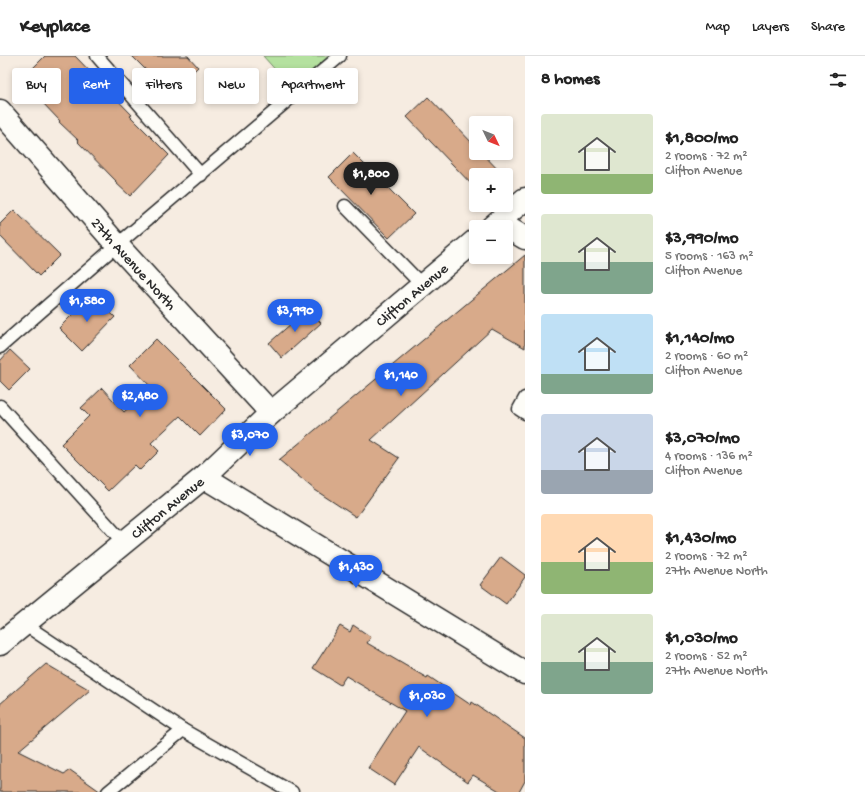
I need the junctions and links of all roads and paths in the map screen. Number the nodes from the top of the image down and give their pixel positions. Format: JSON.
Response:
{"nodes":[{"id":1,"x":97,"y":56,"type":"edge"},
{"id":2,"x":340,"y":56,"type":"edge"},
{"id":3,"x":0,"y":111,"type":"edge"},
{"id":4,"x":201,"y":175,"type":"junction"},
{"id":5,"x":525,"y":199,"type":"edge"},
{"id":6,"x":345,"y":206,"type":"dead end"},
{"id":7,"x":500,"y":220,"type":"edge"},
{"id":8,"x":513,"y":232,"type":"edge"},
{"id":9,"x":525,"y":238,"type":"edge"},
{"id":10,"x":117,"y":245,"type":"junction"},
{"id":11,"x":469,"y":246,"type":"edge"},
{"id":12,"x":422,"y":285,"type":"junction"},
{"id":13,"x":0,"y":347,"type":"edge"},
{"id":14,"x":525,"y":398,"type":"edge"},
{"id":15,"x":0,"y":406,"type":"edge"},
{"id":16,"x":525,"y":413,"type":"edge"},
{"id":17,"x":271,"y":414,"type":"junction"},
{"id":18,"x":204,"y":477,"type":"junction"},
{"id":19,"x":124,"y":543,"type":"junction"},
{"id":20,"x":24,"y":624,"type":"junction"},
{"id":21,"x":0,"y":644,"type":"edge"},
{"id":22,"x":525,"y":673,"type":"edge"},
{"id":23,"x":183,"y":730,"type":"junction"},
{"id":24,"x":108,"y":792,"type":"edge"},
{"id":25,"x":292,"y":792,"type":"edge"}],
"edges":[{"from":1,"to":4,"type":"lane"},
{"from":2,"to":4,"type":"lane"},
{"from":3,"to":10,"type":"street","name":"27th Avenue North"},
{"from":4,"to":10,"type":"lane"},
{"from":5,"to":7,"type":"street"},
{"from":6,"to":12,"type":"lane"},
{"from":8,"to":9,"type":"street"},
{"from":10,"to":13,"type":"lane"},
{"from":10,"to":17,"type":"street","name":"27th Avenue North"},
{"from":11,"to":12,"type":"street","name":"Clifton Avenue"},
{"from":12,"to":17,"type":"street","name":"Clifton Avenue"},
{"from":14,"to":16,"type":"lane"},
{"from":15,"to":19,"type":"lane"},
{"from":17,"to":18,"type":"street","name":"Clifton Avenue"},
{"from":18,"to":19,"type":"street","name":"Clifton Avenue"},
{"from":18,"to":22,"type":"street"},
{"from":19,"to":20,"type":"street","name":"Clifton Avenue"},
{"from":20,"to":21,"type":"street","name":"Clifton Avenue"},
{"from":20,"to":23,"type":"lane"},
{"from":23,"to":24,"type":"lane"},
{"from":23,"to":25,"type":"lane"}]}
